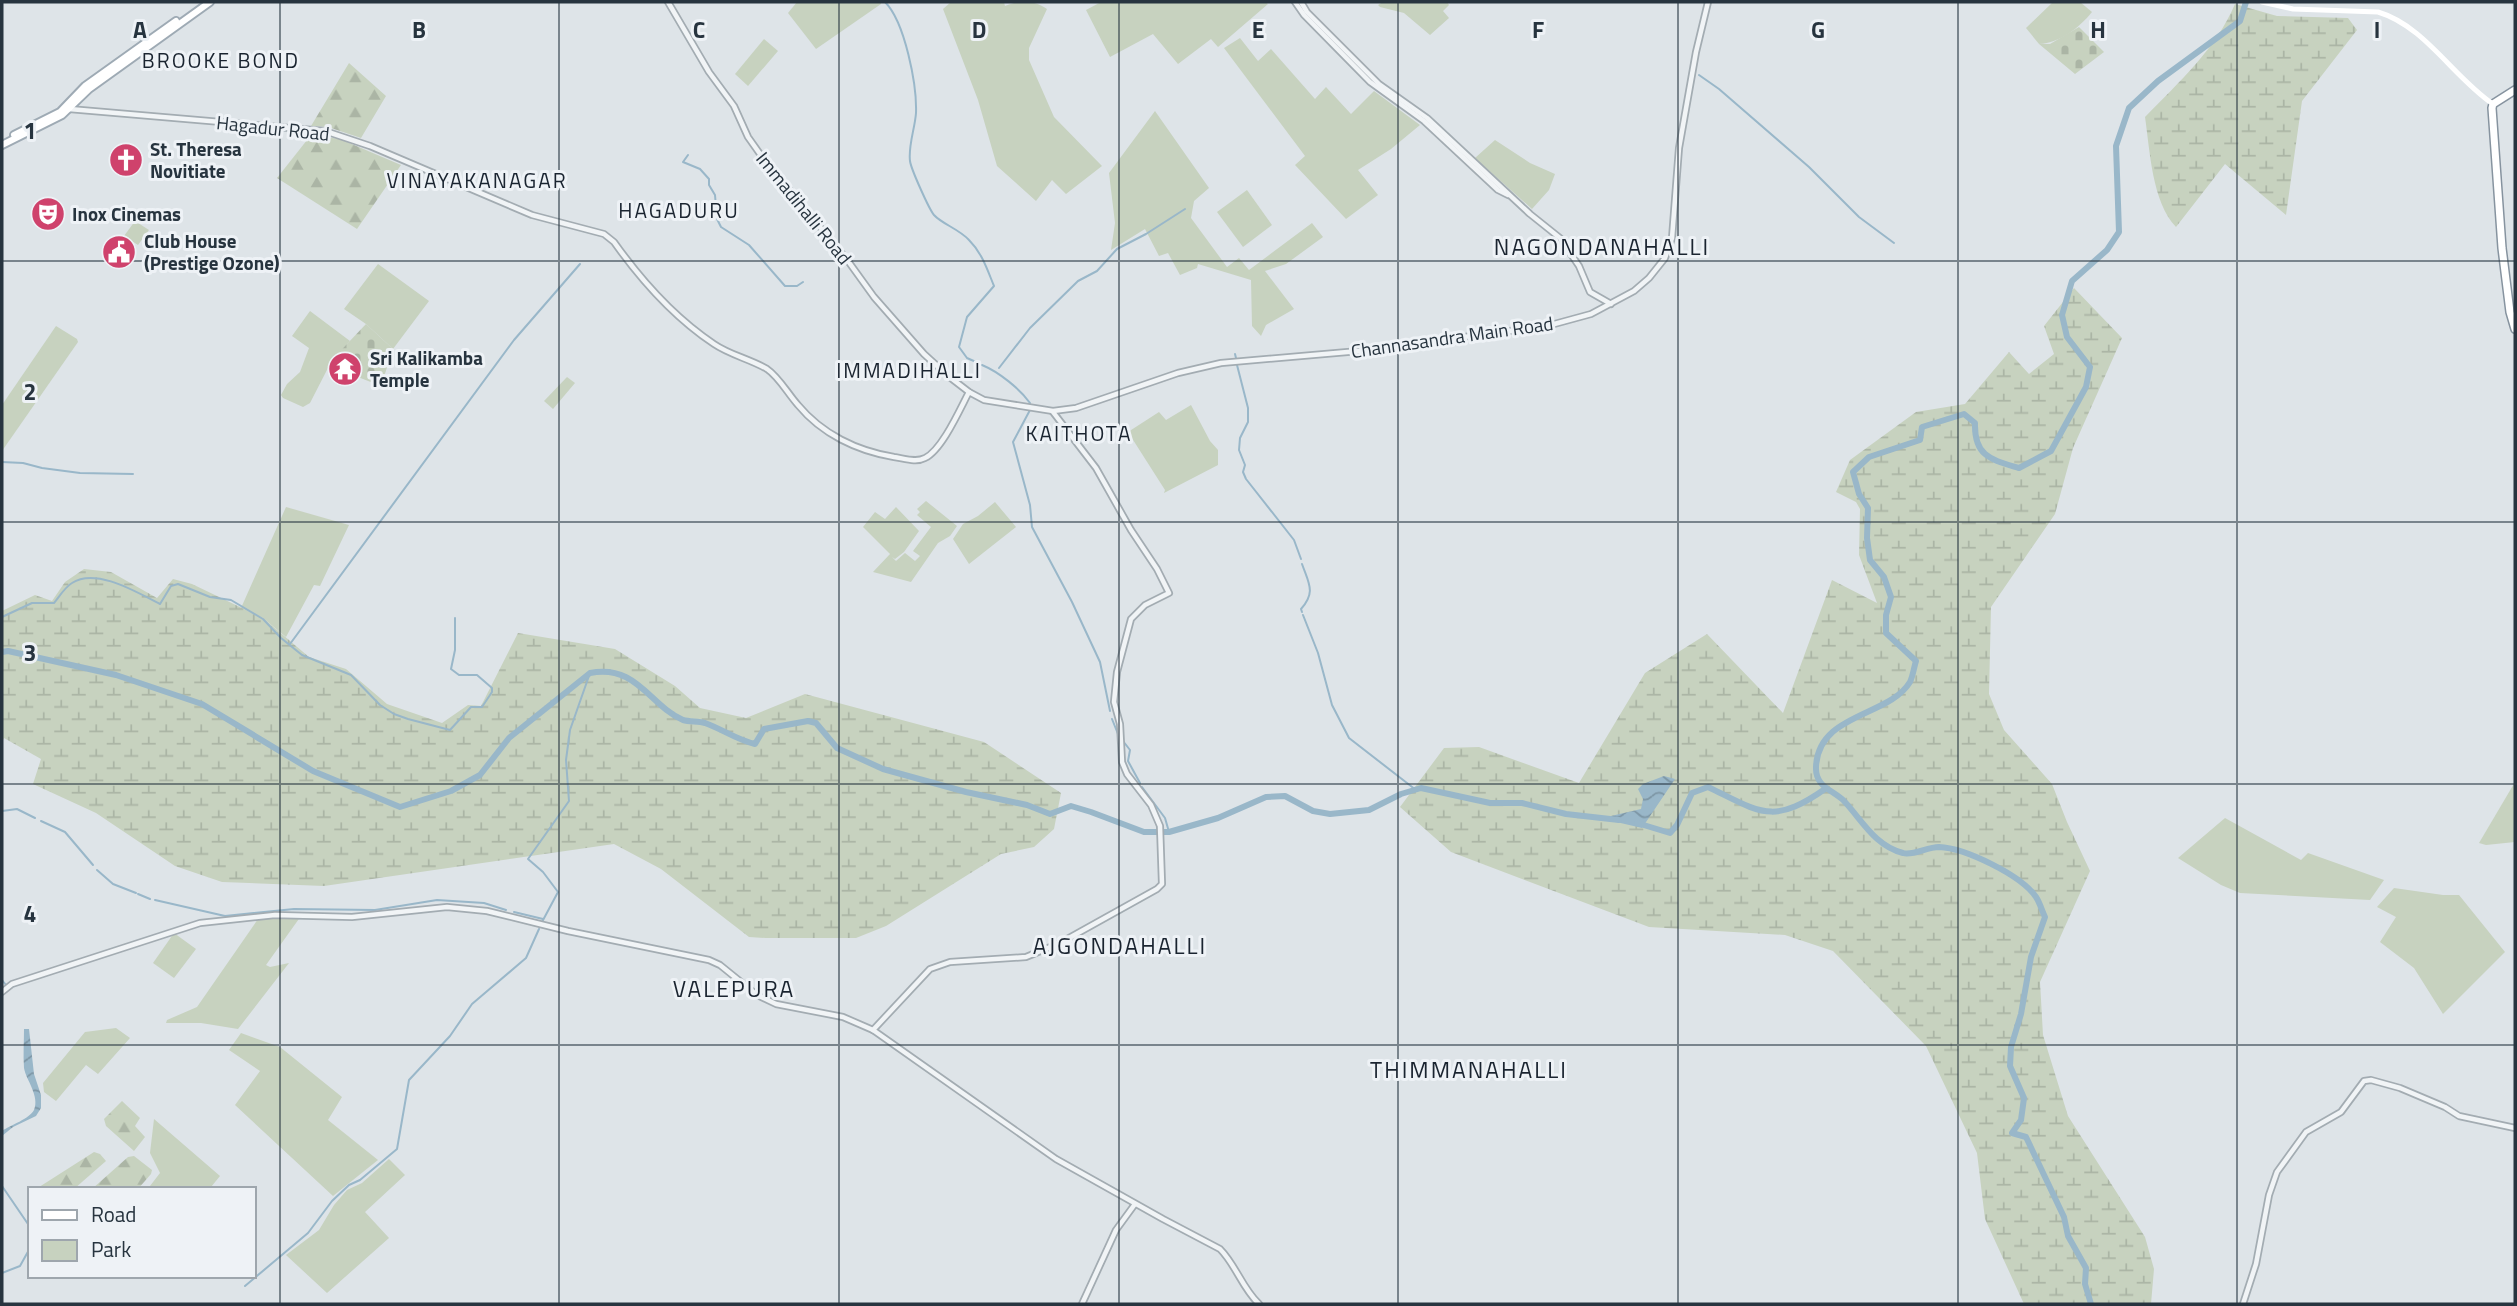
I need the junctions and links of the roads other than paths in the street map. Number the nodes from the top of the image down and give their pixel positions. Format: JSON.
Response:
{"nodes":[{"id":1,"x":203,"y":2,"type":"edge"},
{"id":2,"x":210,"y":2,"type":"edge"},
{"id":3,"x":668,"y":2,"type":"edge"},
{"id":4,"x":1296,"y":2,"type":"edge"},
{"id":5,"x":1301,"y":2,"type":"edge"},
{"id":6,"x":1708,"y":2,"type":"edge"},
{"id":7,"x":2262,"y":2,"type":"edge"},
{"id":8,"x":2515,"y":90,"type":"edge"},
{"id":9,"x":2493,"y":104,"type":"junction"},
{"id":10,"x":67,"y":108,"type":"junction"},
{"id":11,"x":2,"y":143,"type":"edge"},
{"id":12,"x":1511,"y":197,"type":"junction"},
{"id":13,"x":1612,"y":304,"type":"junction"},
{"id":14,"x":2515,"y":329,"type":"edge"},
{"id":15,"x":969,"y":392,"type":"junction"},
{"id":16,"x":1053,"y":411,"type":"junction"},
{"id":17,"x":4,"y":990,"type":"edge"},
{"id":18,"x":873,"y":1030,"type":"junction"},
{"id":19,"x":2515,"y":1128,"type":"edge"},
{"id":20,"x":1135,"y":1204,"type":"junction"},
{"id":21,"x":1082,"y":1304,"type":"edge"},
{"id":22,"x":1259,"y":1304,"type":"edge"},
{"id":23,"x":2244,"y":1304,"type":"edge"}],
"edges":[{"from":1,"to":10,"type":"main road"},
{"from":2,"to":10,"type":"main road"},
{"from":3,"to":15,"type":"street","name":"Immadihalli Road"},
{"from":4,"to":12,"type":"street"},
{"from":5,"to":12,"type":"street"},
{"from":6,"to":13,"type":"street","name":"Channasandra Main Road"},
{"from":7,"to":9,"type":"main road"},
{"from":8,"to":9,"type":"highway"},
{"from":9,"to":14,"type":"highway"},
{"from":10,"to":11,"type":"main road"},
{"from":10,"to":15,"type":"street","name":"Hagadur Road"},
{"from":12,"to":13,"type":"street"},
{"from":13,"to":16,"type":"street","name":"Channasandra Main Road"},
{"from":15,"to":16,"type":"street","name":"Channasandra Main Road"},
{"from":16,"to":18,"type":"street"},
{"from":17,"to":18,"type":"street"},
{"from":18,"to":20,"type":"street"},
{"from":19,"to":23,"type":"street"},
{"from":20,"to":21,"type":"street"},
{"from":20,"to":22,"type":"street"}]}
